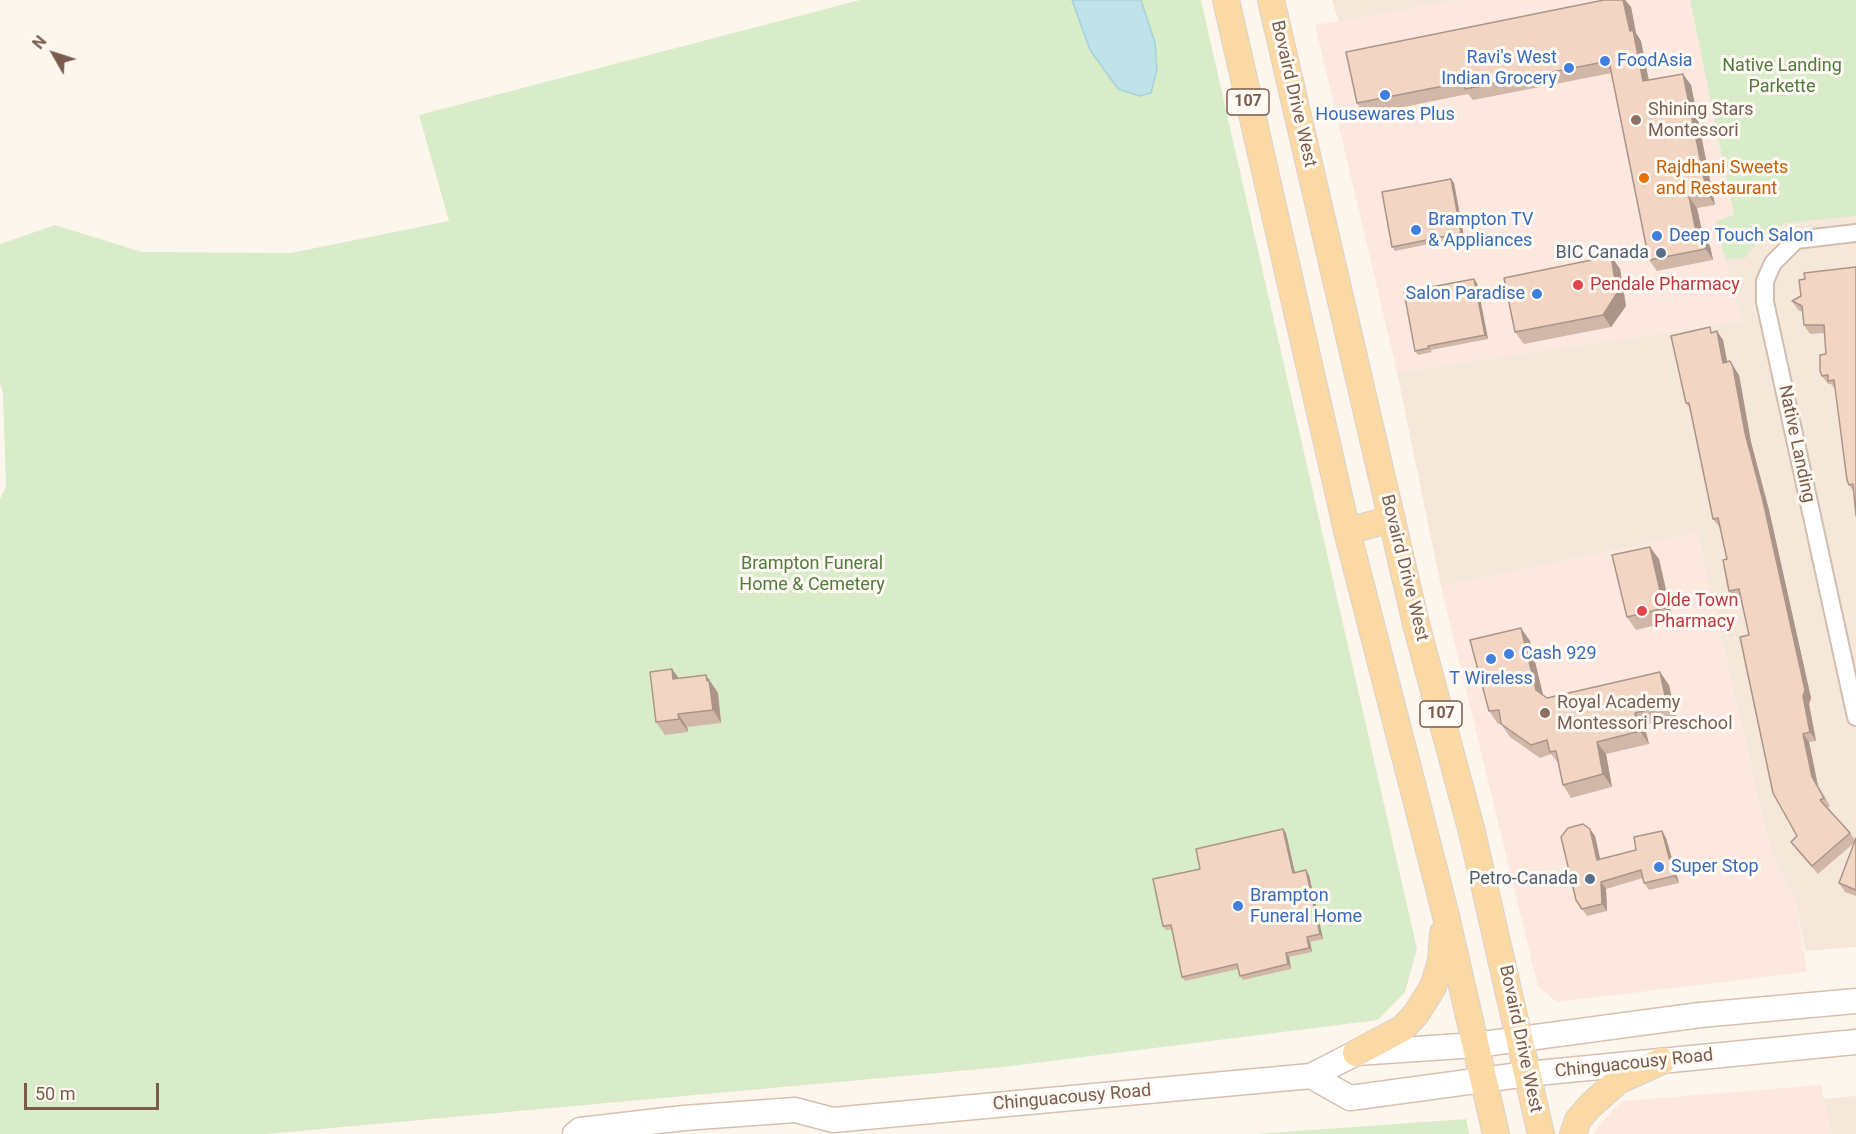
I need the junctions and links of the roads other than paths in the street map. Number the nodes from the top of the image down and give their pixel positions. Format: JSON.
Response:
{"nodes":[{"id":1,"x":1226,"y":0,"type":"edge"},
{"id":2,"x":1271,"y":0,"type":"edge"},
{"id":3,"x":1856,"y":233,"type":"edge"},
{"id":4,"x":1392,"y":519,"type":"junction"},
{"id":5,"x":1347,"y":531,"type":"junction"},
{"id":6,"x":1856,"y":717,"type":"edge"},
{"id":7,"x":1445,"y":912,"type":"junction"},
{"id":8,"x":1856,"y":1001,"type":"edge"},
{"id":9,"x":1520,"y":1038,"type":"junction"},
{"id":10,"x":1856,"y":1042,"type":"edge"},
{"id":11,"x":1476,"y":1045,"type":"junction"},
{"id":12,"x":1356,"y":1053,"type":"junction"},
{"id":13,"x":1662,"y":1061,"type":"junction"},
{"id":14,"x":1527,"y":1074,"type":"junction"},
{"id":15,"x":1311,"y":1076,"type":"junction"},
{"id":16,"x":1484,"y":1080,"type":"junction"},
{"id":17,"x":833,"y":1120,"type":"junction"},
{"id":18,"x":575,"y":1134,"type":"edge"},
{"id":19,"x":812,"y":1134,"type":"edge"},
{"id":20,"x":1496,"y":1134,"type":"edge"},
{"id":21,"x":1541,"y":1134,"type":"edge"},
{"id":22,"x":1573,"y":1134,"type":"edge"}],
"edges":[{"from":1,"to":5,"type":"main road","number":"107"},
{"from":2,"to":4,"type":"main road","name":"Bovaird Drive West","number":"107"},
{"from":3,"to":6,"type":"street","name":"Native Landing"},
{"from":4,"to":5,"type":"main road"},
{"from":4,"to":9,"type":"main road","name":"Bovaird Drive West","number":"107"},
{"from":5,"to":7,"type":"main road","number":"107"},
{"from":7,"to":11,"type":"main road","number":"107"},
{"from":7,"to":12,"type":"main road"},
{"from":8,"to":9,"type":"main road","name":"Chinguacousy Road"},
{"from":9,"to":11,"type":"main road","name":"Chinguacousy Road"},
{"from":9,"to":14,"type":"main road","name":"Bovaird Drive West","number":"107"},
{"from":10,"to":13,"type":"main road","name":"Chinguacousy Road"},
{"from":11,"to":12,"type":"main road","name":"Chinguacousy Road"},
{"from":11,"to":16,"type":"main road","number":"107"},
{"from":12,"to":15,"type":"main road","name":"Chinguacousy Road"},
{"from":13,"to":14,"type":"main road","name":"Chinguacousy Road"},
{"from":13,"to":22,"type":"main road"},
{"from":14,"to":16,"type":"main road","name":"Chinguacousy Road"},
{"from":14,"to":21,"type":"main road","name":"Bovaird Drive West","number":"107"},
{"from":15,"to":16,"type":"main road","name":"Chinguacousy Road"},
{"from":15,"to":17,"type":"main road","name":"Chinguacousy Road"},
{"from":16,"to":20,"type":"main road","number":"107"},
{"from":17,"to":18,"type":"main road","name":"Chinguacousy Road"},
{"from":17,"to":19,"type":"main road","name":"Chinguacousy Road"}]}
